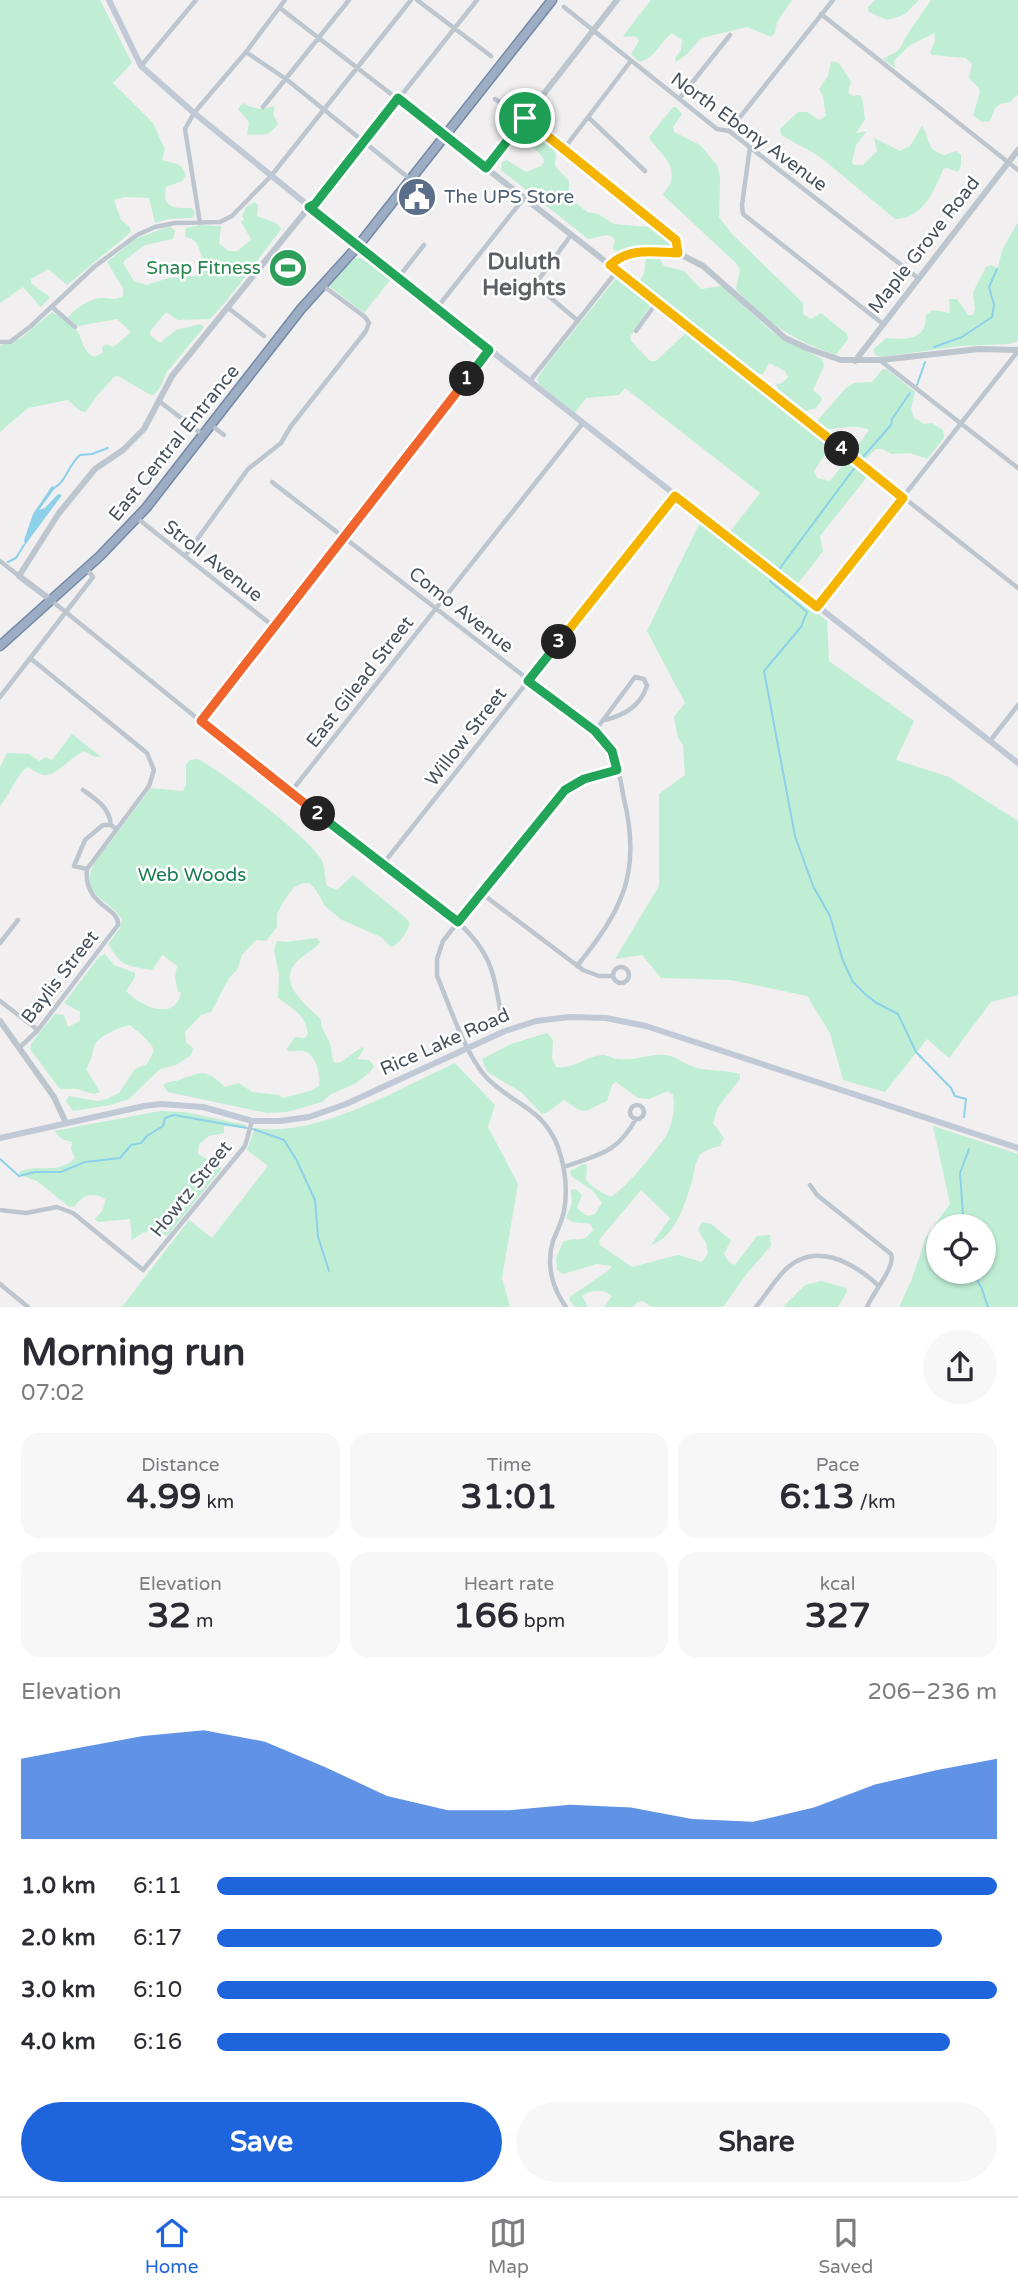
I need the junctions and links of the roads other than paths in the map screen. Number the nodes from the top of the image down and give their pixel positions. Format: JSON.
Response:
{"nodes":[{"id":1,"x":109,"y":0,"type":"edge"},
{"id":2,"x":196,"y":0,"type":"edge"},
{"id":3,"x":285,"y":0,"type":"edge"},
{"id":4,"x":349,"y":0,"type":"edge"},
{"id":5,"x":411,"y":0,"type":"edge"},
{"id":6,"x":417,"y":0,"type":"edge"},
{"id":7,"x":477,"y":0,"type":"edge"},
{"id":8,"x":552,"y":0,"type":"edge"},
{"id":9,"x":617,"y":0,"type":"edge"},
{"id":10,"x":832,"y":0,"type":"edge"},
{"id":11,"x":279,"y":7,"type":"junction"},
{"id":12,"x":564,"y":8,"type":"dead end"},
{"id":13,"x":821,"y":14,"type":"junction"},
{"id":14,"x":455,"y":29,"type":"junction"},
{"id":15,"x":593,"y":30,"type":"junction"},
{"id":16,"x":730,"y":35,"type":"dead end"},
{"id":17,"x":318,"y":38,"type":"junction"},
{"id":18,"x":246,"y":52,"type":"junction"},
{"id":19,"x":491,"y":56,"type":"dead end"},
{"id":20,"x":630,"y":61,"type":"junction"},
{"id":21,"x":141,"y":66,"type":"junction"},
{"id":22,"x":357,"y":68,"type":"junction"},
{"id":23,"x":286,"y":79,"type":"junction"},
{"id":24,"x":398,"y":98,"type":"junction"},
{"id":25,"x":495,"y":99,"type":"dead end"},
{"id":26,"x":679,"y":99,"type":"junction"},
{"id":27,"x":263,"y":107,"type":"dead end"},
{"id":28,"x":324,"y":111,"type":"junction"},
{"id":29,"x":194,"y":113,"type":"junction"},
{"id":30,"x":587,"y":117,"type":"junction"},
{"id":31,"x":525,"y":118,"type":"junction"},
{"id":32,"x":729,"y":131,"type":"junction"},
{"id":33,"x":445,"y":136,"type":"junction"},
{"id":34,"x":363,"y":142,"type":"junction"},
{"id":35,"x":750,"y":147,"type":"junction"},
{"id":36,"x":563,"y":150,"type":"junction"},
{"id":37,"x":1018,"y":150,"type":"edge"},
{"id":38,"x":1008,"y":162,"type":"junction"},
{"id":39,"x":486,"y":168,"type":"junction"},
{"id":40,"x":1018,"y":170,"type":"edge"},
{"id":41,"x":645,"y":171,"type":"dead end"},
{"id":42,"x":271,"y":176,"type":"junction"},
{"id":43,"x":410,"y":179,"type":"junction"},
{"id":44,"x":524,"y":198,"type":"junction"},
{"id":45,"x":309,"y":207,"type":"junction"},
{"id":46,"x":200,"y":223,"type":"junction"},
{"id":47,"x":571,"y":235,"type":"junction"},
{"id":48,"x":424,"y":245,"type":"dead end"},
{"id":49,"x":358,"y":246,"type":"junction"},
{"id":50,"x":678,"y":253,"type":"junction"},
{"id":51,"x":610,"y":265,"type":"junction"},
{"id":52,"x":617,"y":271,"type":"junction"},
{"id":53,"x":398,"y":278,"type":"junction"},
{"id":54,"x":918,"y":278,"type":"junction"},
{"id":55,"x":321,"y":285,"type":"junction"},
{"id":56,"x":657,"y":302,"type":"junction"},
{"id":57,"x":52,"y":307,"type":"junction"},
{"id":58,"x":227,"y":307,"type":"junction"},
{"id":59,"x":436,"y":309,"type":"junction"},
{"id":60,"x":578,"y":321,"type":"junction"},
{"id":61,"x":883,"y":324,"type":"junction"},
{"id":62,"x":75,"y":327,"type":"dead end"},
{"id":63,"x":636,"y":331,"type":"dead end"},
{"id":64,"x":264,"y":336,"type":"dead end"},
{"id":65,"x":0,"y":342,"type":"edge"},
{"id":66,"x":489,"y":350,"type":"junction"},
{"id":67,"x":1018,"y":350,"type":"edge"},
{"id":68,"x":881,"y":360,"type":"junction"},
{"id":69,"x":855,"y":361,"type":"junction"},
{"id":70,"x":530,"y":382,"type":"junction"},
{"id":71,"x":159,"y":401,"type":"junction"},
{"id":72,"x":583,"y":424,"type":"junction"},
{"id":73,"x":960,"y":424,"type":"junction"},
{"id":74,"x":211,"y":425,"type":"junction"},
{"id":75,"x":202,"y":435,"type":"junction"},
{"id":76,"x":224,"y":435,"type":"dead end"},
{"id":77,"x":1018,"y":468,"type":"edge"},
{"id":78,"x":272,"y":482,"type":"dead end"},
{"id":79,"x":675,"y":496,"type":"junction"},
{"id":80,"x":903,"y":498,"type":"junction"},
{"id":81,"x":137,"y":519,"type":"junction"},
{"id":82,"x":342,"y":537,"type":"junction"},
{"id":83,"x":185,"y":555,"type":"junction"},
{"id":84,"x":0,"y":561,"type":"edge"},
{"id":85,"x":86,"y":568,"type":"junction"},
{"id":86,"x":19,"y":576,"type":"junction"},
{"id":87,"x":1018,"y":588,"type":"edge"},
{"id":88,"x":51,"y":600,"type":"junction"},
{"id":89,"x":817,"y":607,"type":"junction"},
{"id":90,"x":437,"y":608,"type":"junction"},
{"id":91,"x":66,"y":612,"type":"junction"},
{"id":92,"x":273,"y":626,"type":"junction"},
{"id":93,"x":0,"y":646,"type":"edge"},
{"id":94,"x":30,"y":659,"type":"junction"},
{"id":95,"x":528,"y":681,"type":"junction"},
{"id":96,"x":0,"y":697,"type":"edge"},
{"id":97,"x":1018,"y":705,"type":"edge"},
{"id":98,"x":605,"y":720,"type":"junction"},
{"id":99,"x":201,"y":721,"type":"junction"},
{"id":100,"x":595,"y":731,"type":"junction"},
{"id":101,"x":990,"y":741,"type":"junction"},
{"id":102,"x":1018,"y":764,"type":"edge"},
{"id":103,"x":617,"y":770,"type":"junction"},
{"id":104,"x":83,"y":790,"type":"dead end"},
{"id":105,"x":290,"y":793,"type":"junction"},
{"id":106,"x":111,"y":825,"type":"junction"},
{"id":107,"x":116,"y":829,"type":"junction"},
{"id":108,"x":383,"y":864,"type":"junction"},
{"id":109,"x":87,"y":869,"type":"junction"},
{"id":110,"x":481,"y":893,"type":"junction"},
{"id":111,"x":18,"y":920,"type":"dead end"},
{"id":112,"x":458,"y":922,"type":"junction"},
{"id":113,"x":0,"y":943,"type":"edge"},
{"id":114,"x":577,"y":966,"type":"junction"},
{"id":115,"x":613,"y":976,"type":"dead end"},
{"id":116,"x":0,"y":1001,"type":"edge"},
{"id":117,"x":501,"y":1014,"type":"dead end"},
{"id":118,"x":0,"y":1021,"type":"edge"},
{"id":119,"x":38,"y":1030,"type":"junction"},
{"id":120,"x":20,"y":1047,"type":"junction"},
{"id":121,"x":468,"y":1047,"type":"junction"},
{"id":122,"x":636,"y":1119,"type":"dead end"},
{"id":123,"x":252,"y":1121,"type":"junction"},
{"id":124,"x":66,"y":1123,"type":"junction"},
{"id":125,"x":0,"y":1138,"type":"edge"},
{"id":126,"x":1018,"y":1148,"type":"edge"},
{"id":127,"x":564,"y":1167,"type":"junction"},
{"id":128,"x":810,"y":1185,"type":"dead end"},
{"id":129,"x":0,"y":1210,"type":"edge"},
{"id":130,"x":0,"y":1284,"type":"edge"},
{"id":131,"x":878,"y":1285,"type":"junction"},
{"id":132,"x":28,"y":1307,"type":"edge"},
{"id":133,"x":566,"y":1307,"type":"edge"},
{"id":134,"x":756,"y":1307,"type":"edge"},
{"id":135,"x":867,"y":1307,"type":"edge"}],
"edges":[{"from":1,"to":21,"type":"main road"},
{"from":2,"to":21,"type":"street"},
{"from":3,"to":11,"type":"street"},
{"from":4,"to":17,"type":"street"},
{"from":5,"to":22,"type":"street"},
{"from":6,"to":14,"type":"street"},
{"from":7,"to":14,"type":"street"},
{"from":8,"to":33,"type":"highway","name":"East Central Entrance"},
{"from":9,"to":15,"type":"street"},
{"from":10,"to":13,"type":"street"},
{"from":11,"to":17,"type":"street"},
{"from":11,"to":18,"type":"street"},
{"from":12,"to":15,"type":"street","name":"North Ebony Avenue"},
{"from":13,"to":32,"type":"street"},
{"from":13,"to":38,"type":"street"},
{"from":14,"to":19,"type":"street"},
{"from":14,"to":24,"type":"street"},
{"from":15,"to":20,"type":"street","name":"North Ebony Avenue"},
{"from":15,"to":31,"type":"street"},
{"from":16,"to":26,"type":"street"},
{"from":17,"to":22,"type":"street"},
{"from":17,"to":23,"type":"street"},
{"from":18,"to":23,"type":"street"},
{"from":18,"to":29,"type":"street"},
{"from":20,"to":26,"type":"street","name":"North Ebony Avenue"},
{"from":20,"to":30,"type":"street"},
{"from":21,"to":29,"type":"main road"},
{"from":22,"to":24,"type":"street"},
{"from":22,"to":28,"type":"street"},
{"from":23,"to":27,"type":"street"},
{"from":23,"to":28,"type":"street"},
{"from":24,"to":33,"type":"street"},
{"from":24,"to":34,"type":"street"},
{"from":25,"to":31,"type":"street"},
{"from":26,"to":32,"type":"street","name":"North Ebony Avenue"},
{"from":28,"to":34,"type":"street"},
{"from":28,"to":42,"type":"street"},
{"from":29,"to":42,"type":"main road"},
{"from":29,"to":46,"type":"street"},
{"from":30,"to":36,"type":"street"},
{"from":30,"to":41,"type":"street"},
{"from":31,"to":36,"type":"street"},
{"from":31,"to":39,"type":"street"},
{"from":32,"to":35,"type":"street","name":"North Ebony Avenue"},
{"from":33,"to":39,"type":"street"},
{"from":33,"to":43,"type":"highway","name":"East Central Entrance"},
{"from":34,"to":43,"type":"street"},
{"from":34,"to":45,"type":"street"},
{"from":35,"to":54,"type":"street","name":"North Ebony Avenue"},
{"from":35,"to":61,"type":"street"},
{"from":36,"to":50,"type":"street"},
{"from":37,"to":38,"type":"street","name":"Maple Grove Road"},
{"from":38,"to":40,"type":"street"},
{"from":38,"to":54,"type":"street","name":"Maple Grove Road"},
{"from":39,"to":44,"type":"street"},
{"from":42,"to":45,"type":"main road"},
{"from":42,"to":46,"type":"street"},
{"from":43,"to":49,"type":"highway","name":"East Central Entrance"},
{"from":44,"to":47,"type":"street"},
{"from":44,"to":59,"type":"street"},
{"from":45,"to":49,"type":"main road"},
{"from":45,"to":58,"type":"street"},
{"from":46,"to":57,"type":"street"},
{"from":47,"to":51,"type":"street"},
{"from":47,"to":60,"type":"street"},
{"from":48,"to":53,"type":"street"},
{"from":49,"to":53,"type":"main road"},
{"from":49,"to":55,"type":"highway","name":"East Central Entrance"},
{"from":50,"to":51,"type":"street"},
{"from":50,"to":69,"type":"street"},
{"from":51,"to":52,"type":"street"},
{"from":52,"to":56,"type":"street"},
{"from":52,"to":60,"type":"street"},
{"from":53,"to":59,"type":"main road"},
{"from":54,"to":61,"type":"street","name":"Maple Grove Road"},
{"from":55,"to":74,"type":"highway","name":"East Central Entrance"},
{"from":55,"to":83,"type":"street"},
{"from":56,"to":63,"type":"street"},
{"from":56,"to":80,"type":"street"},
{"from":57,"to":62,"type":"street"},
{"from":57,"to":65,"type":"street"},
{"from":58,"to":64,"type":"street"},
{"from":58,"to":71,"type":"street"},
{"from":59,"to":66,"type":"main road"},
{"from":60,"to":70,"type":"street"},
{"from":61,"to":69,"type":"street","name":"Maple Grove Road"},
{"from":66,"to":70,"type":"main road"},
{"from":66,"to":82,"type":"street"},
{"from":67,"to":68,"type":"street"},
{"from":67,"to":73,"type":"street"},
{"from":68,"to":69,"type":"street"},
{"from":68,"to":73,"type":"street"},
{"from":70,"to":72,"type":"main road"},
{"from":71,"to":75,"type":"street"},
{"from":71,"to":86,"type":"street"},
{"from":72,"to":79,"type":"main road"},
{"from":72,"to":90,"type":"street","name":"East Gilead Street"},
{"from":73,"to":77,"type":"street"},
{"from":73,"to":80,"type":"street"},
{"from":74,"to":75,"type":"highway","name":"East Central Entrance"},
{"from":74,"to":76,"type":"street"},
{"from":75,"to":81,"type":"highway","name":"East Central Entrance"},
{"from":78,"to":82,"type":"street","name":"Como Avenue"},
{"from":79,"to":89,"type":"main road"},
{"from":79,"to":95,"type":"street","name":"Willow Street"},
{"from":80,"to":87,"type":"street"},
{"from":80,"to":89,"type":"street"},
{"from":81,"to":83,"type":"street","name":"Stroll Avenue"},
{"from":81,"to":85,"type":"highway","name":"East Central Entrance"},
{"from":82,"to":90,"type":"street","name":"Como Avenue"},
{"from":82,"to":92,"type":"street"},
{"from":83,"to":92,"type":"street","name":"Stroll Avenue"},
{"from":84,"to":86,"type":"street"},
{"from":85,"to":88,"type":"highway","name":"East Central Entrance"},
{"from":85,"to":91,"type":"street"},
{"from":86,"to":88,"type":"street"},
{"from":88,"to":91,"type":"street"},
{"from":88,"to":93,"type":"highway","name":"East Central Entrance"},
{"from":89,"to":101,"type":"main road"},
{"from":90,"to":95,"type":"street","name":"Como Avenue"},
{"from":90,"to":105,"type":"street","name":"East Gilead Street"},
{"from":91,"to":94,"type":"street"},
{"from":91,"to":99,"type":"street"},
{"from":92,"to":99,"type":"street"},
{"from":94,"to":96,"type":"street"},
{"from":94,"to":107,"type":"street"},
{"from":95,"to":100,"type":"street","name":"Como Avenue"},
{"from":95,"to":108,"type":"street","name":"Willow Street"},
{"from":97,"to":101,"type":"street"},
{"from":98,"to":98,"type":"street"},
{"from":98,"to":100,"type":"street"},
{"from":99,"to":105,"type":"street"},
{"from":100,"to":103,"type":"street","name":"Como Avenue"},
{"from":101,"to":102,"type":"main road"},
{"from":103,"to":110,"type":"street"},
{"from":103,"to":114,"type":"street","name":"Como Avenue"},
{"from":104,"to":106,"type":"street"},
{"from":105,"to":108,"type":"street"},
{"from":106,"to":107,"type":"street"},
{"from":106,"to":109,"type":"street"},
{"from":107,"to":109,"type":"street"},
{"from":108,"to":112,"type":"street"},
{"from":109,"to":119,"type":"street","name":"Baylis Street"},
{"from":110,"to":112,"type":"street"},
{"from":110,"to":114,"type":"street"},
{"from":111,"to":113,"type":"street"},
{"from":112,"to":117,"type":"street"},
{"from":112,"to":121,"type":"street"},
{"from":114,"to":115,"type":"street"},
{"from":116,"to":119,"type":"street"},
{"from":118,"to":120,"type":"street"},
{"from":119,"to":120,"type":"street","name":"Baylis Street"},
{"from":120,"to":124,"type":"street"},
{"from":121,"to":123,"type":"main road","name":"Rice Lake Road"},
{"from":121,"to":126,"type":"main road","name":"Rice Lake Road"},
{"from":121,"to":127,"type":"street"},
{"from":122,"to":127,"type":"street"},
{"from":123,"to":124,"type":"main road","name":"Rice Lake Road"},
{"from":123,"to":129,"type":"street","name":"Howtz Street"},
{"from":124,"to":125,"type":"main road","name":"Rice Lake Road"},
{"from":127,"to":133,"type":"street"},
{"from":128,"to":131,"type":"street"},
{"from":130,"to":132,"type":"street"},
{"from":131,"to":134,"type":"street"},
{"from":131,"to":135,"type":"street"}]}
